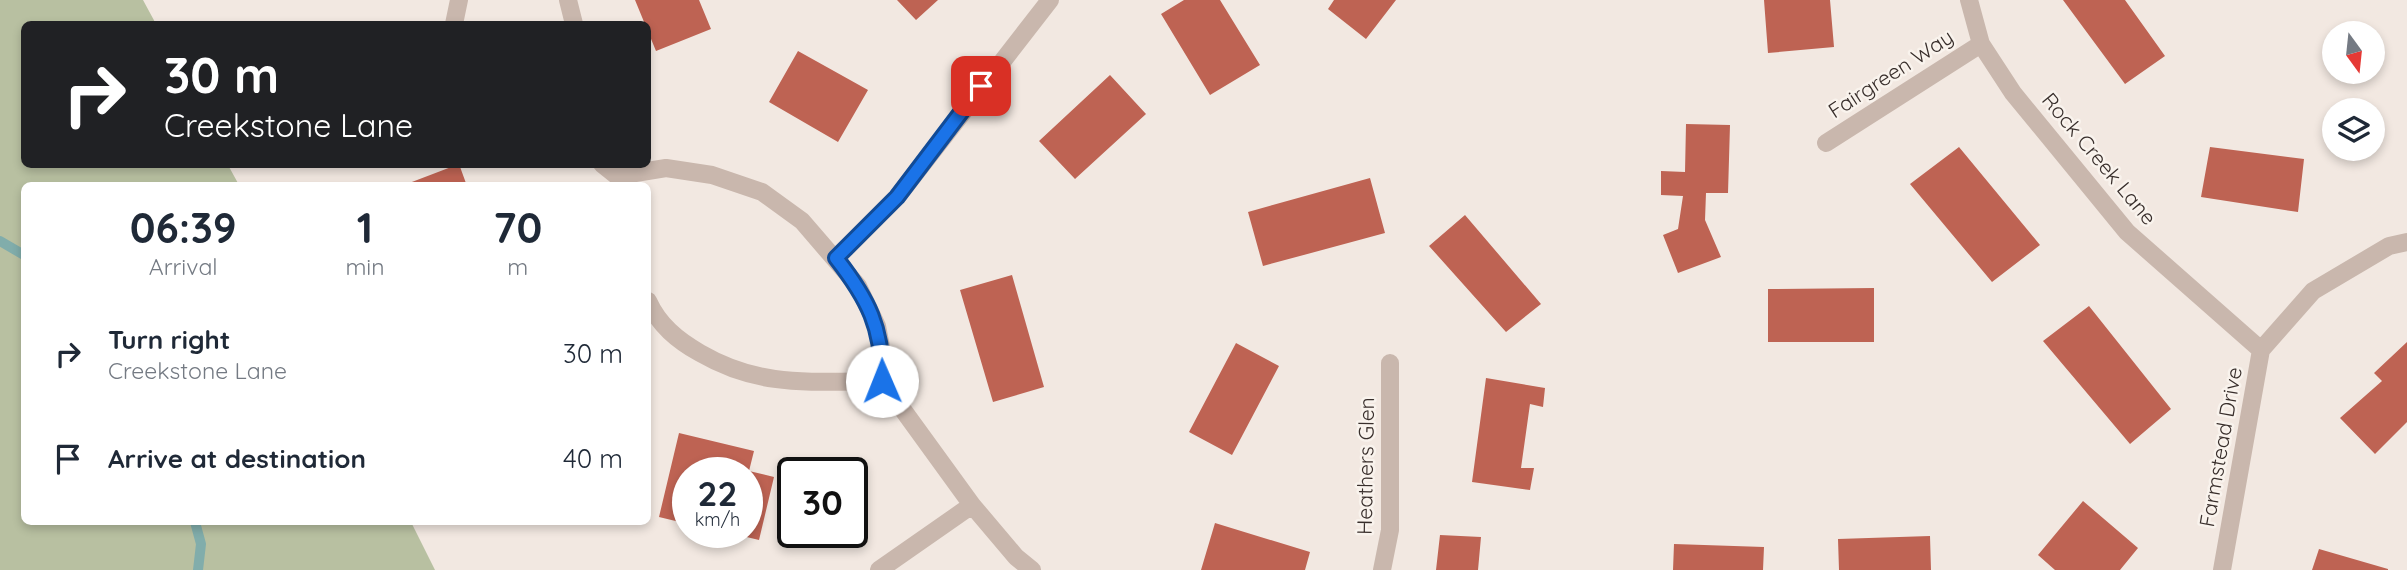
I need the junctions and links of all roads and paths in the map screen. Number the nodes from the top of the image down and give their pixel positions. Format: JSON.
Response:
{"nodes":[{"id":1,"x":459,"y":0,"type":"edge"},
{"id":2,"x":568,"y":0,"type":"edge"},
{"id":3,"x":1050,"y":0,"type":"edge"},
{"id":4,"x":1969,"y":0,"type":"edge"},
{"id":5,"x":455,"y":21,"type":"edge"},
{"id":6,"x":573,"y":21,"type":"edge"},
{"id":7,"x":1981,"y":44,"type":"junction"},
{"id":8,"x":1826,"y":143,"type":"dead end"},
{"id":9,"x":616,"y":181,"type":"edge"},
{"id":10,"x":2407,"y":243,"type":"edge"},
{"id":11,"x":836,"y":258,"type":"junction"},
{"id":12,"x":651,"y":308,"type":"edge"},
{"id":13,"x":2261,"y":350,"type":"junction"},
{"id":14,"x":1390,"y":363,"type":"dead end"},
{"id":15,"x":882,"y":381,"type":"junction"},
{"id":16,"x":972,"y":505,"type":"junction"},
{"id":17,"x":879,"y":570,"type":"edge"},
{"id":18,"x":1032,"y":570,"type":"edge"},
{"id":19,"x":1382,"y":570,"type":"edge"},
{"id":20,"x":2222,"y":570,"type":"edge"}],
"edges":[{"from":1,"to":5,"type":"street"},
{"from":2,"to":6,"type":"street"},
{"from":3,"to":11,"type":"street"},
{"from":4,"to":7,"type":"street","name":"Rock Creek Lane"},
{"from":7,"to":8,"type":"street","name":"Fairgreen Way"},
{"from":7,"to":13,"type":"street","name":"Rock Creek Lane"},
{"from":9,"to":11,"type":"street"},
{"from":10,"to":13,"type":"street","name":"Farmstead Drive"},
{"from":11,"to":15,"type":"street"},
{"from":12,"to":15,"type":"street"},
{"from":13,"to":20,"type":"street","name":"Farmstead Drive"},
{"from":14,"to":19,"type":"street","name":"Heathers Glen"},
{"from":15,"to":16,"type":"street"},
{"from":16,"to":17,"type":"street"},
{"from":16,"to":18,"type":"street"}]}
